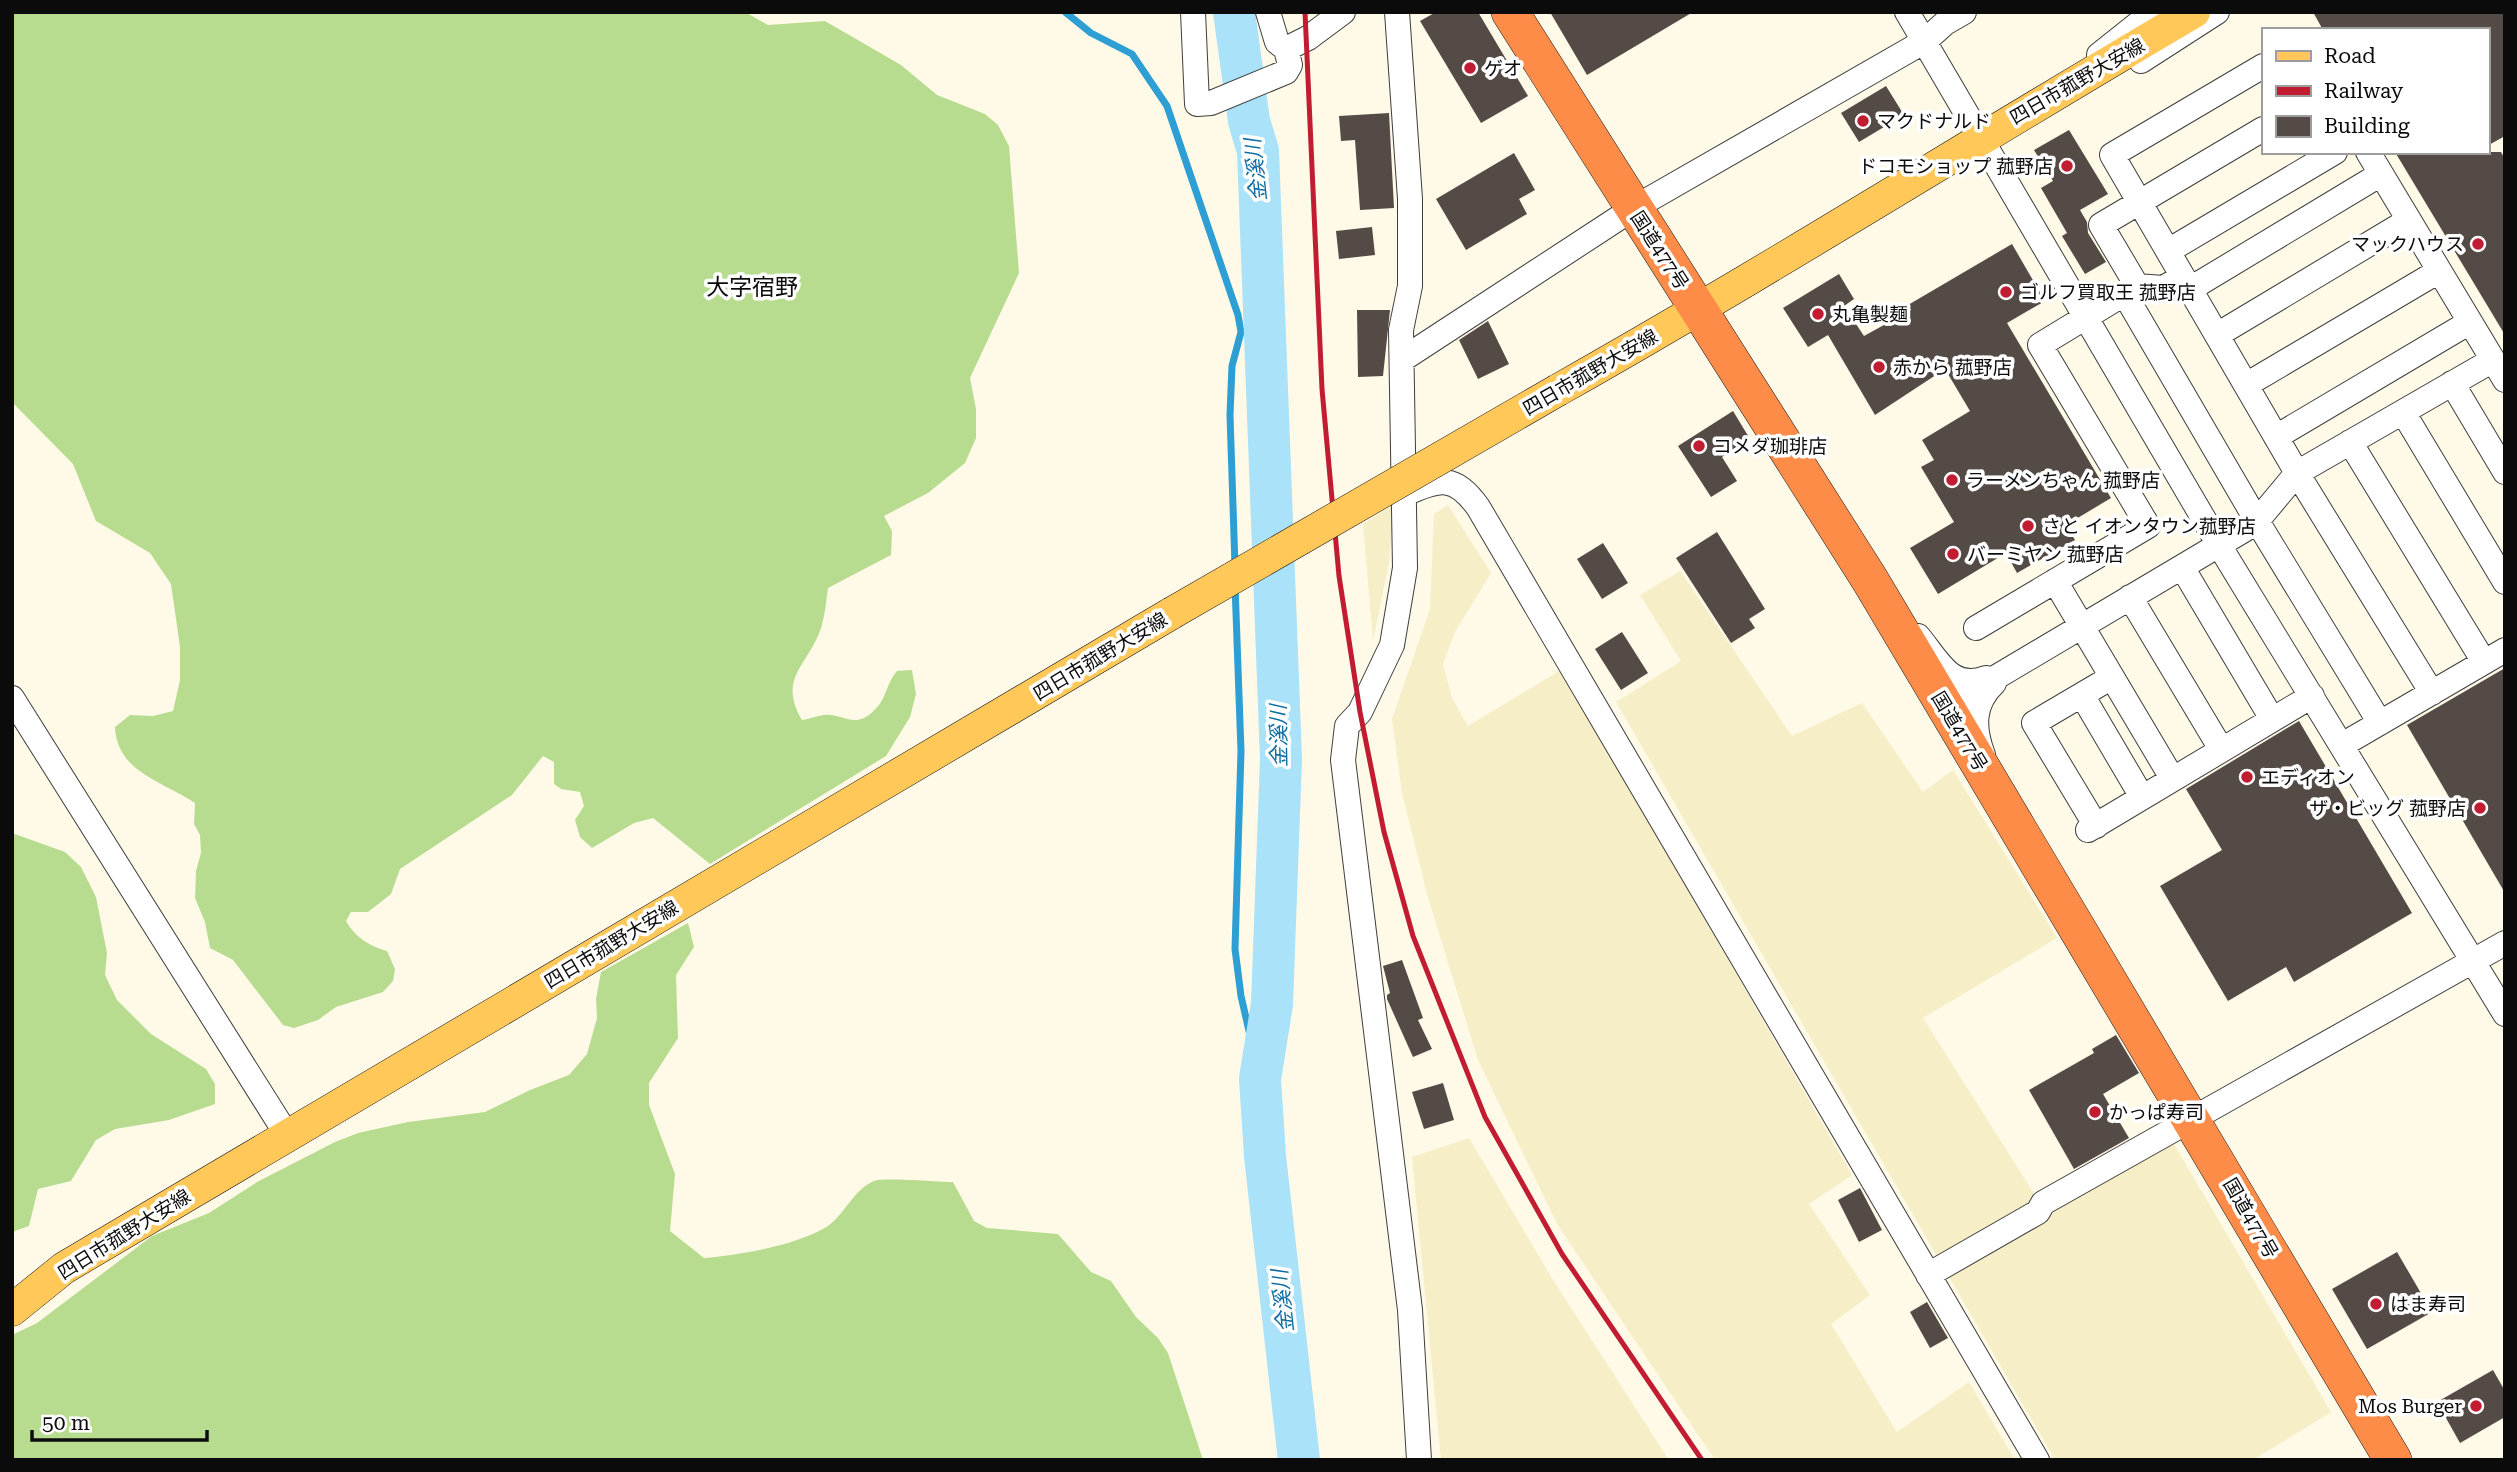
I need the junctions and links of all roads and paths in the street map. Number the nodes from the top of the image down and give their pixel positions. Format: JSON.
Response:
{"nodes":[{"id":1,"x":1193,"y":12,"type":"edge"},
{"id":2,"x":1268,"y":12,"type":"edge"},
{"id":3,"x":1343,"y":12,"type":"edge"},
{"id":4,"x":1397,"y":12,"type":"edge"},
{"id":5,"x":1510,"y":12,"type":"edge"},
{"id":6,"x":1907,"y":12,"type":"edge"},
{"id":7,"x":1964,"y":12,"type":"edge"},
{"id":8,"x":2153,"y":12,"type":"edge"},
{"id":9,"x":2194,"y":12,"type":"edge"},
{"id":10,"x":2217,"y":12,"type":"edge"},
{"id":11,"x":1925,"y":41,"type":"junction"},
{"id":12,"x":1286,"y":49,"type":"junction"},
{"id":13,"x":2262,"y":67,"type":"edge"},
{"id":14,"x":2038,"y":104,"type":"junction"},
{"id":15,"x":2262,"y":130,"type":"edge"},
{"id":16,"x":1981,"y":137,"type":"junction"},
{"id":17,"x":2332,"y":154,"type":"edge"},
{"id":18,"x":2369,"y":154,"type":"edge"},
{"id":19,"x":2381,"y":174,"type":"junction"},
{"id":20,"x":2006,"y":180,"type":"junction"},
{"id":21,"x":2139,"y":202,"type":"junction"},
{"id":22,"x":1634,"y":208,"type":"junction"},
{"id":23,"x":2409,"y":220,"type":"junction"},
{"id":24,"x":2168,"y":251,"type":"junction"},
{"id":25,"x":2440,"y":271,"type":"junction"},
{"id":26,"x":2186,"y":283,"type":"junction"},
{"id":27,"x":2131,"y":289,"type":"junction"},
{"id":28,"x":1699,"y":310,"type":"junction"},
{"id":29,"x":2086,"y":317,"type":"junction"},
{"id":30,"x":2470,"y":322,"type":"junction"},
{"id":31,"x":2217,"y":335,"type":"junction"},
{"id":32,"x":1403,"y":359,"type":"junction"},
{"id":33,"x":2499,"y":370,"type":"edge"},
{"id":34,"x":2452,"y":383,"type":"junction"},
{"id":35,"x":2246,"y":385,"type":"junction"},
{"id":36,"x":2403,"y":412,"type":"junction"},
{"id":37,"x":2276,"y":437,"type":"junction"},
{"id":38,"x":2350,"y":442,"type":"junction"},
{"id":39,"x":2505,"y":472,"type":"edge"},
{"id":40,"x":2297,"y":473,"type":"junction"},
{"id":41,"x":1405,"y":494,"type":"junction"},
{"id":42,"x":2257,"y":521,"type":"junction"},
{"id":43,"x":2219,"y":545,"type":"junction"},
{"id":44,"x":2182,"y":567,"type":"junction"},
{"id":45,"x":1870,"y":580,"type":"junction"},
{"id":46,"x":2055,"y":581,"type":"junction"},
{"id":47,"x":2505,"y":582,"type":"edge"},
{"id":48,"x":2130,"y":597,"type":"junction"},
{"id":49,"x":2083,"y":625,"type":"junction"},
{"id":50,"x":1976,"y":628,"type":"dead end"},
{"id":51,"x":2494,"y":656,"type":"edge"},
{"id":52,"x":2010,"y":669,"type":"junction"},
{"id":53,"x":2112,"y":677,"type":"junction"},
{"id":54,"x":2432,"y":692,"type":"junction"},
{"id":55,"x":2082,"y":695,"type":"junction"},
{"id":56,"x":2312,"y":696,"type":"junction"},
{"id":57,"x":12,"y":698,"type":"edge"},
{"id":58,"x":1946,"y":707,"type":"junction"},
{"id":59,"x":2272,"y":719,"type":"junction"},
{"id":60,"x":2380,"y":723,"type":"junction"},
{"id":61,"x":2342,"y":746,"type":"junction"},
{"id":62,"x":2221,"y":749,"type":"junction"},
{"id":63,"x":2172,"y":778,"type":"junction"},
{"id":64,"x":2000,"y":796,"type":"junction"},
{"id":65,"x":2142,"y":797,"type":"junction"},
{"id":66,"x":2505,"y":943,"type":"edge"},
{"id":67,"x":2474,"y":960,"type":"junction"},
{"id":68,"x":2505,"y":1014,"type":"edge"},
{"id":69,"x":2192,"y":1118,"type":"junction"},
{"id":70,"x":287,"y":1135,"type":"junction"},
{"id":71,"x":1928,"y":1275,"type":"junction"},
{"id":72,"x":12,"y":1310,"type":"edge"},
{"id":73,"x":1419,"y":1460,"type":"edge"},
{"id":74,"x":2037,"y":1460,"type":"edge"},
{"id":75,"x":2393,"y":1460,"type":"edge"}],
"edges":[{"from":1,"to":12,"type":"street"},
{"from":2,"to":12,"type":"street"},
{"from":3,"to":12,"type":"street"},
{"from":4,"to":32,"type":"street"},
{"from":5,"to":22,"type":"highway","name":"国道477号"},
{"from":6,"to":11,"type":"street"},
{"from":7,"to":11,"type":"street"},
{"from":8,"to":14,"type":"street"},
{"from":9,"to":14,"type":"main road","name":"四日市菰野大安線"},
{"from":10,"to":20,"type":"street"},
{"from":11,"to":16,"type":"street"},
{"from":11,"to":22,"type":"street"},
{"from":13,"to":21,"type":"street"},
{"from":14,"to":16,"type":"main road","name":"四日市菰野大安線"},
{"from":15,"to":21,"type":"street"},
{"from":16,"to":20,"type":"street"},
{"from":16,"to":28,"type":"main road","name":"四日市菰野大安線"},
{"from":17,"to":24,"type":"street"},
{"from":18,"to":19,"type":"street"},
{"from":19,"to":23,"type":"street"},
{"from":19,"to":26,"type":"street"},
{"from":20,"to":29,"type":"street"},
{"from":21,"to":24,"type":"street"},
{"from":21,"to":27,"type":"street"},
{"from":22,"to":28,"type":"highway","name":"国道477号"},
{"from":22,"to":32,"type":"street"},
{"from":23,"to":25,"type":"street"},
{"from":23,"to":31,"type":"street"},
{"from":24,"to":26,"type":"street"},
{"from":25,"to":30,"type":"street"},
{"from":25,"to":35,"type":"street"},
{"from":26,"to":27,"type":"street"},
{"from":26,"to":31,"type":"street"},
{"from":27,"to":29,"type":"street"},
{"from":27,"to":42,"type":"street"},
{"from":28,"to":45,"type":"highway","name":"国道477号"},
{"from":28,"to":70,"type":"main road","name":"四日市菰野大安線","bridge":true},
{"from":29,"to":43,"type":"street"},
{"from":29,"to":46,"type":"street"},
{"from":30,"to":33,"type":"street"},
{"from":30,"to":37,"type":"street"},
{"from":31,"to":35,"type":"street"},
{"from":32,"to":41,"type":"street"},
{"from":33,"to":34,"type":"street"},
{"from":34,"to":36,"type":"street"},
{"from":34,"to":39,"type":"street"},
{"from":35,"to":37,"type":"street"},
{"from":36,"to":38,"type":"street"},
{"from":36,"to":47,"type":"street"},
{"from":37,"to":40,"type":"street"},
{"from":38,"to":40,"type":"street"},
{"from":38,"to":51,"type":"street"},
{"from":40,"to":42,"type":"street"},
{"from":40,"to":54,"type":"street"},
{"from":41,"to":71,"type":"street"},
{"from":41,"to":73,"type":"street"},
{"from":42,"to":43,"type":"street"},
{"from":42,"to":60,"type":"street"},
{"from":43,"to":44,"type":"street"},
{"from":43,"to":56,"type":"street"},
{"from":44,"to":48,"type":"street"},
{"from":44,"to":59,"type":"street"},
{"from":45,"to":52,"type":"street"},
{"from":45,"to":58,"type":"highway","name":"国道477号"},
{"from":46,"to":49,"type":"street"},
{"from":46,"to":50,"type":"street"},
{"from":48,"to":49,"type":"street"},
{"from":48,"to":62,"type":"street"},
{"from":49,"to":52,"type":"street"},
{"from":49,"to":53,"type":"street"},
{"from":51,"to":54,"type":"street"},
{"from":52,"to":58,"type":"street"},
{"from":52,"to":64,"type":"street"},
{"from":53,"to":55,"type":"street"},
{"from":53,"to":63,"type":"street"},
{"from":54,"to":60,"type":"street"},
{"from":55,"to":65,"type":"street"},
{"from":55,"to":65,"type":"street"},
{"from":56,"to":59,"type":"street"},
{"from":56,"to":61,"type":"street"},
{"from":57,"to":70,"type":"street"},
{"from":58,"to":64,"type":"highway","name":"国道477号"},
{"from":59,"to":62,"type":"street"},
{"from":60,"to":61,"type":"street"},
{"from":61,"to":67,"type":"street"},
{"from":62,"to":63,"type":"street"},
{"from":63,"to":65,"type":"street"},
{"from":64,"to":69,"type":"highway","name":"国道477号"},
{"from":66,"to":67,"type":"street"},
{"from":67,"to":68,"type":"street"},
{"from":67,"to":69,"type":"street"},
{"from":69,"to":71,"type":"street"},
{"from":69,"to":75,"type":"highway","name":"国道477号"},
{"from":70,"to":72,"type":"main road","name":"四日市菰野大安線"},
{"from":71,"to":74,"type":"street"}]}
